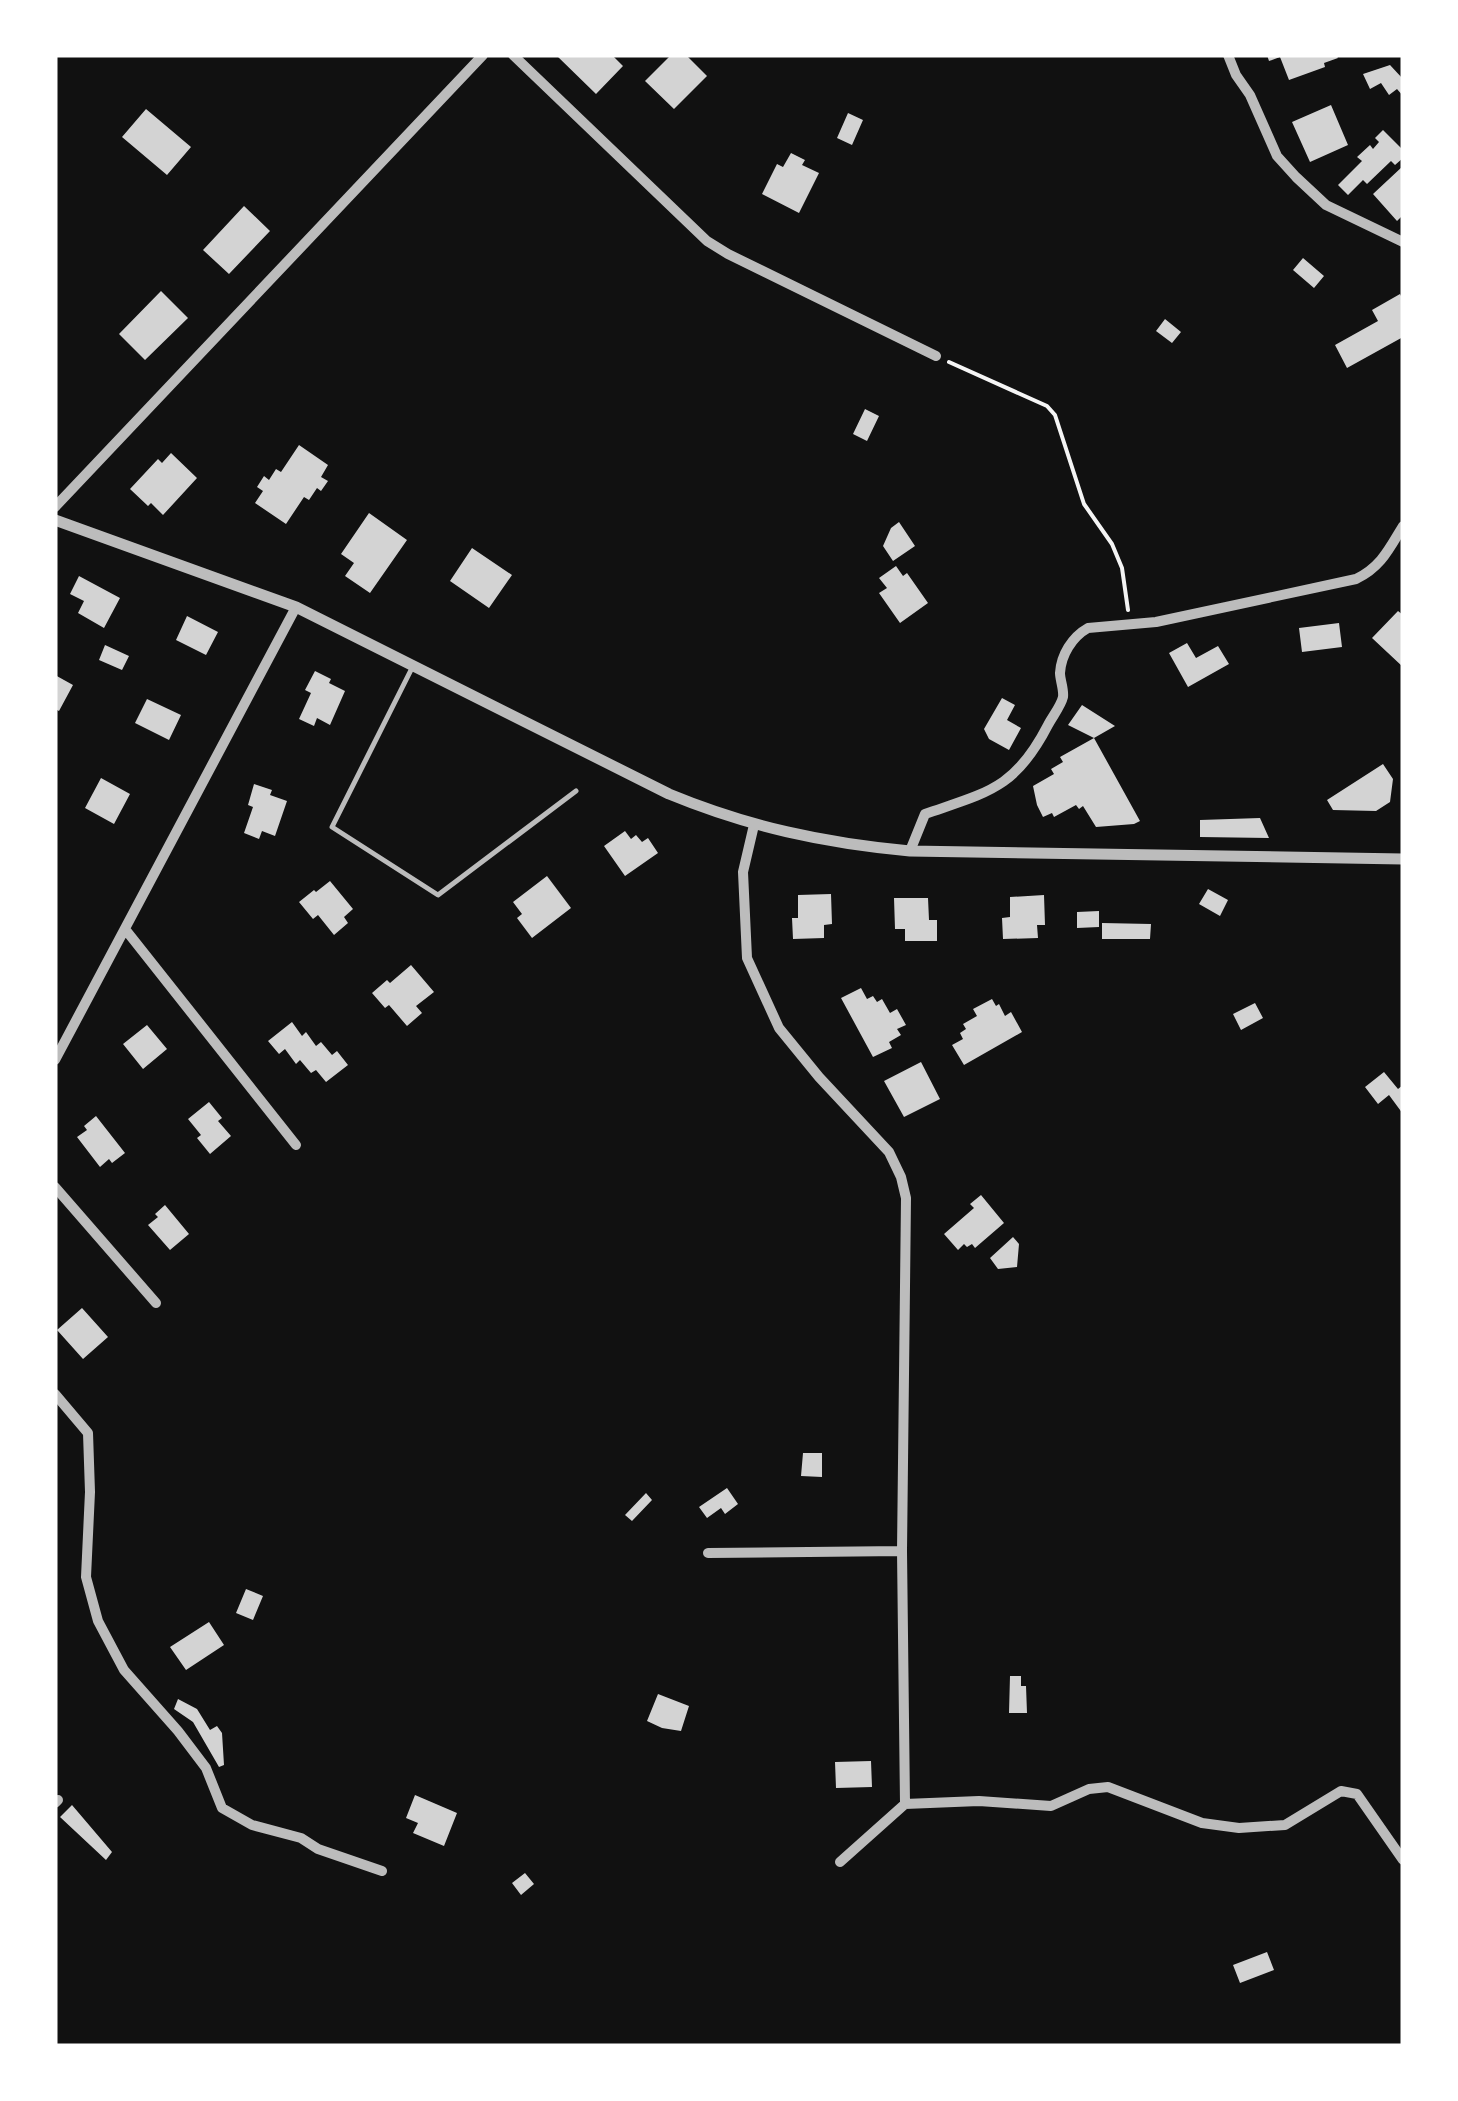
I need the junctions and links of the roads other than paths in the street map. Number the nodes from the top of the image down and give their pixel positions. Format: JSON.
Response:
{"nodes":[{"id":1,"x":483,"y":55,"type":"edge"},
{"id":2,"x":513,"y":55,"type":"edge"},
{"id":3,"x":1228,"y":55,"type":"edge"},
{"id":4,"x":1403,"y":242,"type":"edge"},
{"id":5,"x":936,"y":356,"type":"road end"},
{"id":6,"x":55,"y":506,"type":"edge"},
{"id":7,"x":55,"y":520,"type":"edge"},
{"id":8,"x":1403,"y":526,"type":"edge"},
{"id":9,"x":296,"y":607,"type":"junction"},
{"id":10,"x":414,"y":665,"type":"junction"},
{"id":11,"x":576,"y":792,"type":"dead end"},
{"id":12,"x":754,"y":825,"type":"junction"},
{"id":13,"x":910,"y":851,"type":"junction"},
{"id":14,"x":1402,"y":858,"type":"edge"},
{"id":15,"x":125,"y":929,"type":"junction"},
{"id":16,"x":55,"y":1060,"type":"edge"},
{"id":17,"x":296,"y":1145,"type":"dead end"},
{"id":18,"x":55,"y":1187,"type":"edge"},
{"id":19,"x":156,"y":1303,"type":"dead end"},
{"id":20,"x":55,"y":1394,"type":"edge"},
{"id":21,"x":902,"y":1550,"type":"junction"},
{"id":22,"x":708,"y":1553,"type":"dead end"},
{"id":23,"x":905,"y":1804,"type":"junction"},
{"id":24,"x":1403,"y":1860,"type":"edge"},
{"id":25,"x":840,"y":1862,"type":"dead end"},
{"id":26,"x":382,"y":1870,"type":"dead end"}],
"edges":[{"from":1,"to":6,"type":"street"},
{"from":2,"to":5,"type":"street"},
{"from":3,"to":4,"type":"street"},
{"from":7,"to":9,"type":"street"},
{"from":8,"to":13,"type":"street"},
{"from":9,"to":10,"type":"street"},
{"from":9,"to":15,"type":"street"},
{"from":10,"to":11,"type":"lane"},
{"from":10,"to":12,"type":"street"},
{"from":12,"to":13,"type":"street"},
{"from":12,"to":21,"type":"street"},
{"from":13,"to":14,"type":"street"},
{"from":15,"to":16,"type":"street"},
{"from":15,"to":17,"type":"street"},
{"from":18,"to":19,"type":"street"},
{"from":20,"to":26,"type":"street"},
{"from":21,"to":22,"type":"street"},
{"from":21,"to":23,"type":"street"},
{"from":23,"to":24,"type":"street"},
{"from":23,"to":25,"type":"street"}]}
